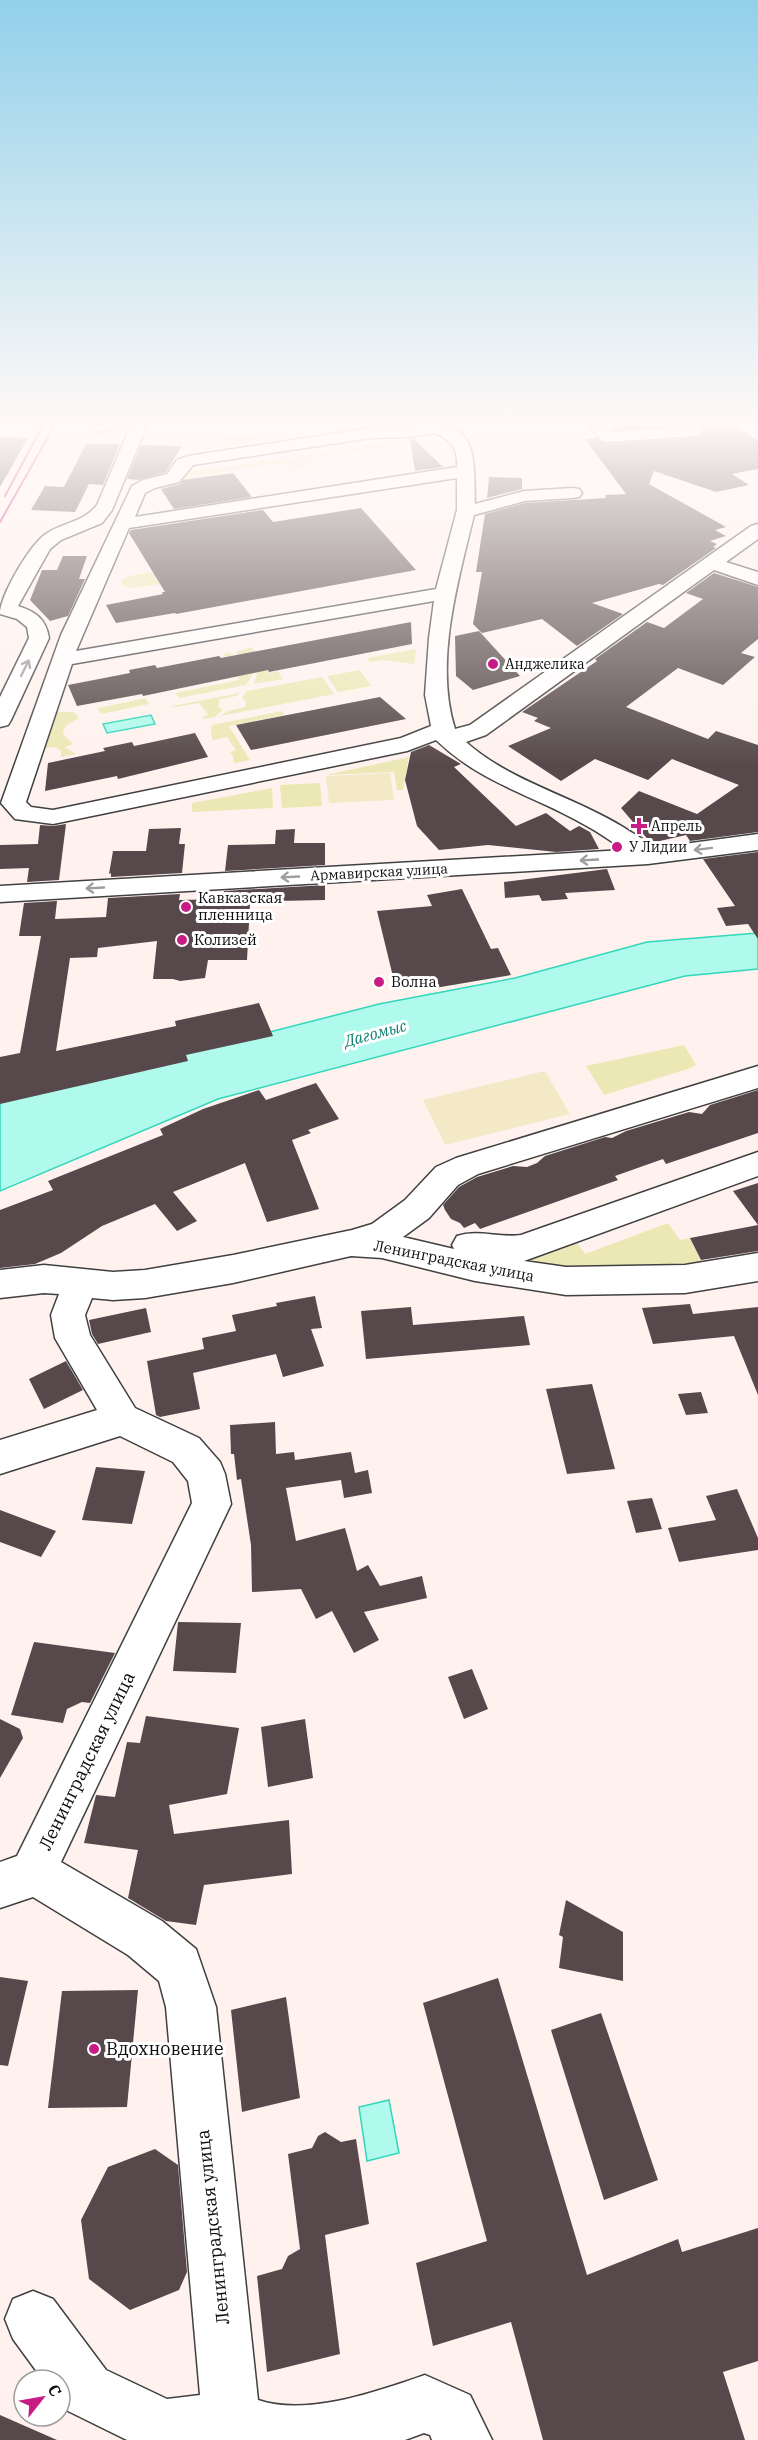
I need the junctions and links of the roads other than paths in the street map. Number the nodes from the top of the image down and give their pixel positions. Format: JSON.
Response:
{"nodes":[{"id":1,"x":51,"y":539,"type":"edge"},
{"id":2,"x":115,"y":539,"type":"edge"},
{"id":3,"x":459,"y":539,"type":"edge"},
{"id":4,"x":745,"y":539,"type":"edge"},
{"id":5,"x":711,"y":563,"type":"junction"},
{"id":6,"x":758,"y":579,"type":"edge"},
{"id":7,"x":445,"y":593,"type":"junction"},
{"id":8,"x":4,"y":608,"type":"edge"},
{"id":9,"x":64,"y":659,"type":"junction"},
{"id":10,"x":0,"y":720,"type":"edge"},
{"id":11,"x":444,"y":732,"type":"junction"},
{"id":12,"x":758,"y":842,"type":"edge"},
{"id":13,"x":648,"y":856,"type":"junction"},
{"id":14,"x":0,"y":894,"type":"edge"},
{"id":15,"x":758,"y":1077,"type":"edge"},
{"id":16,"x":758,"y":1164,"type":"edge"},
{"id":17,"x":383,"y":1234,"type":"junction"},
{"id":18,"x":351,"y":1243,"type":"junction"},
{"id":19,"x":758,"y":1267,"type":"edge"},
{"id":20,"x":81,"y":1282,"type":"junction"},
{"id":21,"x":0,"y":1284,"type":"edge"},
{"id":22,"x":122,"y":1419,"type":"junction"},
{"id":23,"x":0,"y":1457,"type":"edge"},
{"id":24,"x":18,"y":1879,"type":"edge"},
{"id":25,"x":33,"y":2319,"type":"dead end"},
{"id":26,"x":231,"y":2420,"type":"junction"},
{"id":27,"x":463,"y":2440,"type":"edge"}],
"edges":[{"from":1,"to":8,"type":"street"},
{"from":2,"to":9,"type":"street"},
{"from":3,"to":7,"type":"street"},
{"from":4,"to":5,"type":"street"},
{"from":5,"to":6,"type":"street"},
{"from":5,"to":11,"type":"street"},
{"from":7,"to":9,"type":"street"},
{"from":7,"to":11,"type":"street"},
{"from":10,"to":8,"type":"street","one_way":true},
{"from":9,"to":11,"type":"street"},
{"from":11,"to":13,"type":"street"},
{"from":12,"to":13,"type":"street","name":"Армавирская улица","one_way":true},
{"from":13,"to":14,"type":"street","name":"Армавирская улица","one_way":true},
{"from":15,"to":17,"type":"street"},
{"from":16,"to":17,"type":"street"},
{"from":17,"to":18,"type":"street"},
{"from":18,"to":19,"type":"street","name":"Ленинградская улица"},
{"from":18,"to":20,"type":"street","name":"Ленинградская улица"},
{"from":20,"to":21,"type":"street","name":"Ленинградская улица"},
{"from":20,"to":22,"type":"street"},
{"from":22,"to":23,"type":"street"},
{"from":22,"to":24,"type":"street","name":"Ленинградская улица"},
{"from":24,"to":26,"type":"street","name":"Ленинградская улица"},
{"from":25,"to":26,"type":"street"},
{"from":26,"to":27,"type":"street"}]}
